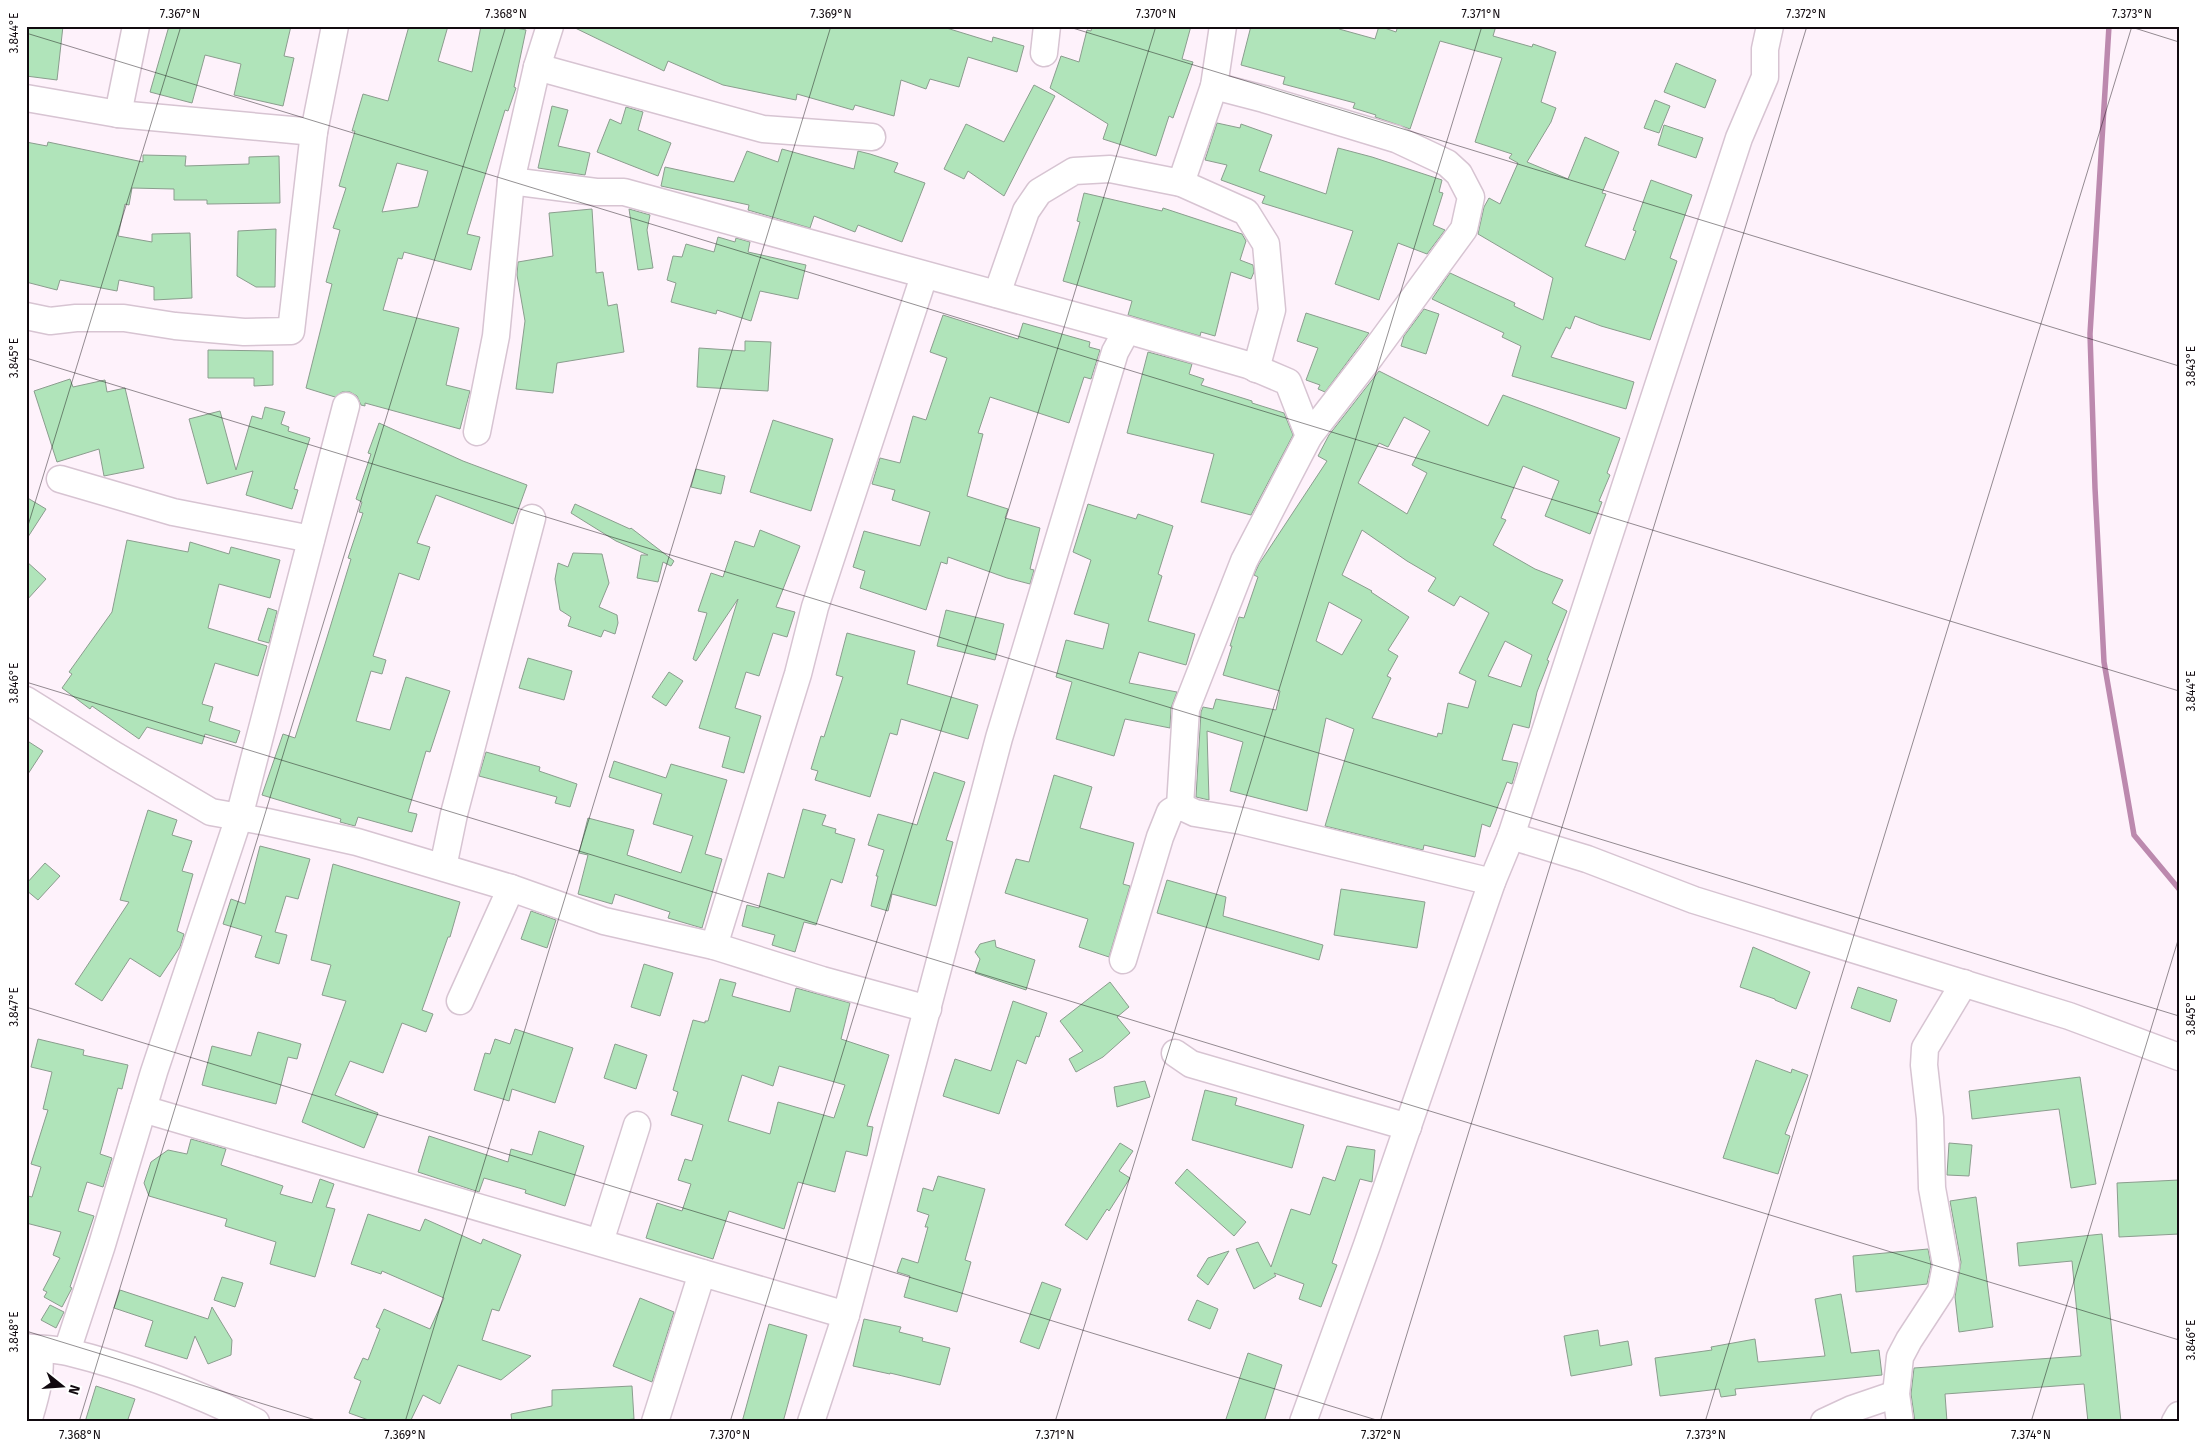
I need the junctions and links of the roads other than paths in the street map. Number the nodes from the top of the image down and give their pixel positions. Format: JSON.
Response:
{"nodes":[{"id":1,"x":136,"y":26,"type":"edge"},
{"id":2,"x":335,"y":26,"type":"edge"},
{"id":3,"x":550,"y":26,"type":"edge"},
{"id":4,"x":1047,"y":26,"type":"edge"},
{"id":5,"x":1223,"y":26,"type":"edge"},
{"id":6,"x":1770,"y":26,"type":"edge"},
{"id":7,"x":1044,"y":53,"type":"dead end"},
{"id":8,"x":537,"y":66,"type":"junction"},
{"id":9,"x":1214,"y":86,"type":"junction"},
{"id":10,"x":26,"y":98,"type":"edge"},
{"id":11,"x":118,"y":114,"type":"junction"},
{"id":12,"x":314,"y":132,"type":"junction"},
{"id":13,"x":872,"y":137,"type":"dead end"},
{"id":14,"x":511,"y":180,"type":"junction"},
{"id":15,"x":1181,"y":183,"type":"junction"},
{"id":16,"x":924,"y":276,"type":"junction"},
{"id":17,"x":997,"y":294,"type":"junction"},
{"id":18,"x":26,"y":316,"type":"edge"},
{"id":19,"x":1126,"y":330,"type":"junction"},
{"id":20,"x":1256,"y":369,"type":"junction"},
{"id":21,"x":346,"y":406,"type":"dead end"},
{"id":22,"x":477,"y":432,"type":"dead end"},
{"id":23,"x":1309,"y":436,"type":"junction"},
{"id":24,"x":60,"y":479,"type":"dead end"},
{"id":25,"x":532,"y":518,"type":"dead end"},
{"id":26,"x":311,"y":539,"type":"junction"},
{"id":27,"x":26,"y":700,"type":"edge"},
{"id":28,"x":1180,"y":806,"type":"junction"},
{"id":29,"x":239,"y":817,"type":"junction"},
{"id":30,"x":1511,"y":836,"type":"junction"},
{"id":31,"x":443,"y":867,"type":"junction"},
{"id":32,"x":1492,"y":882,"type":"junction"},
{"id":33,"x":511,"y":888,"type":"junction"},
{"id":34,"x":714,"y":946,"type":"junction"},
{"id":35,"x":1123,"y":960,"type":"dead end"},
{"id":36,"x":1964,"y":983,"type":"junction"},
{"id":37,"x":460,"y":1001,"type":"dead end"},
{"id":38,"x":928,"y":1010,"type":"junction"},
{"id":39,"x":1175,"y":1053,"type":"dead end"},
{"id":40,"x":2179,"y":1057,"type":"edge"},
{"id":41,"x":143,"y":1109,"type":"junction"},
{"id":42,"x":637,"y":1125,"type":"dead end"},
{"id":43,"x":1408,"y":1127,"type":"junction"},
{"id":44,"x":600,"y":1242,"type":"junction"},
{"id":45,"x":702,"y":1273,"type":"junction"},
{"id":46,"x":846,"y":1315,"type":"junction"},
{"id":47,"x":32,"y":1348,"type":"edge"},
{"id":48,"x":67,"y":1351,"type":"junction"},
{"id":49,"x":38,"y":1391,"type":"junction"},
{"id":50,"x":1896,"y":1394,"type":"junction"},
{"id":51,"x":2179,"y":1415,"type":"edge"},
{"id":52,"x":28,"y":1422,"type":"edge"},
{"id":53,"x":41,"y":1422,"type":"edge"},
{"id":54,"x":256,"y":1422,"type":"edge"},
{"id":55,"x":655,"y":1422,"type":"edge"},
{"id":56,"x":811,"y":1422,"type":"edge"},
{"id":57,"x":1303,"y":1422,"type":"edge"},
{"id":58,"x":1824,"y":1422,"type":"edge"},
{"id":59,"x":1900,"y":1422,"type":"edge"},
{"id":60,"x":2176,"y":1422,"type":"edge"}],
"edges":[{"from":1,"to":11,"type":"street"},
{"from":2,"to":12,"type":"street"},
{"from":3,"to":8,"type":"street"},
{"from":4,"to":7,"type":"street"},
{"from":5,"to":9,"type":"street"},
{"from":6,"to":30,"type":"street"},
{"from":8,"to":13,"type":"street"},
{"from":8,"to":14,"type":"street"},
{"from":9,"to":15,"type":"street"},
{"from":9,"to":23,"type":"street"},
{"from":10,"to":11,"type":"street"},
{"from":11,"to":12,"type":"street"},
{"from":12,"to":18,"type":"street"},
{"from":14,"to":16,"type":"street"},
{"from":14,"to":22,"type":"street"},
{"from":15,"to":17,"type":"street"},
{"from":15,"to":20,"type":"street"},
{"from":16,"to":17,"type":"street"},
{"from":16,"to":34,"type":"street"},
{"from":17,"to":19,"type":"street"},
{"from":19,"to":20,"type":"street"},
{"from":19,"to":38,"type":"street"},
{"from":20,"to":23,"type":"street"},
{"from":21,"to":26,"type":"street"},
{"from":23,"to":28,"type":"street"},
{"from":24,"to":26,"type":"street"},
{"from":25,"to":31,"type":"street"},
{"from":26,"to":29,"type":"street"},
{"from":27,"to":29,"type":"street"},
{"from":28,"to":32,"type":"street"},
{"from":28,"to":35,"type":"street"},
{"from":29,"to":31,"type":"street"},
{"from":29,"to":41,"type":"street"},
{"from":30,"to":32,"type":"street"},
{"from":30,"to":36,"type":"street"},
{"from":31,"to":33,"type":"street"},
{"from":32,"to":43,"type":"street"},
{"from":33,"to":34,"type":"street"},
{"from":33,"to":37,"type":"street"},
{"from":34,"to":38,"type":"street"},
{"from":36,"to":40,"type":"street"},
{"from":36,"to":50,"type":"street"},
{"from":38,"to":46,"type":"street"},
{"from":39,"to":43,"type":"street"},
{"from":41,"to":44,"type":"street"},
{"from":41,"to":48,"type":"street"},
{"from":42,"to":44,"type":"street"},
{"from":43,"to":57,"type":"street"},
{"from":44,"to":45,"type":"street"},
{"from":45,"to":46,"type":"street"},
{"from":45,"to":55,"type":"street"},
{"from":46,"to":56,"type":"street"},
{"from":47,"to":48,"type":"street"},
{"from":47,"to":49,"type":"street"},
{"from":48,"to":54,"type":"street"},
{"from":49,"to":52,"type":"street"},
{"from":49,"to":53,"type":"street"},
{"from":50,"to":58,"type":"street"},
{"from":50,"to":59,"type":"street"},
{"from":51,"to":60,"type":"street"}]}
